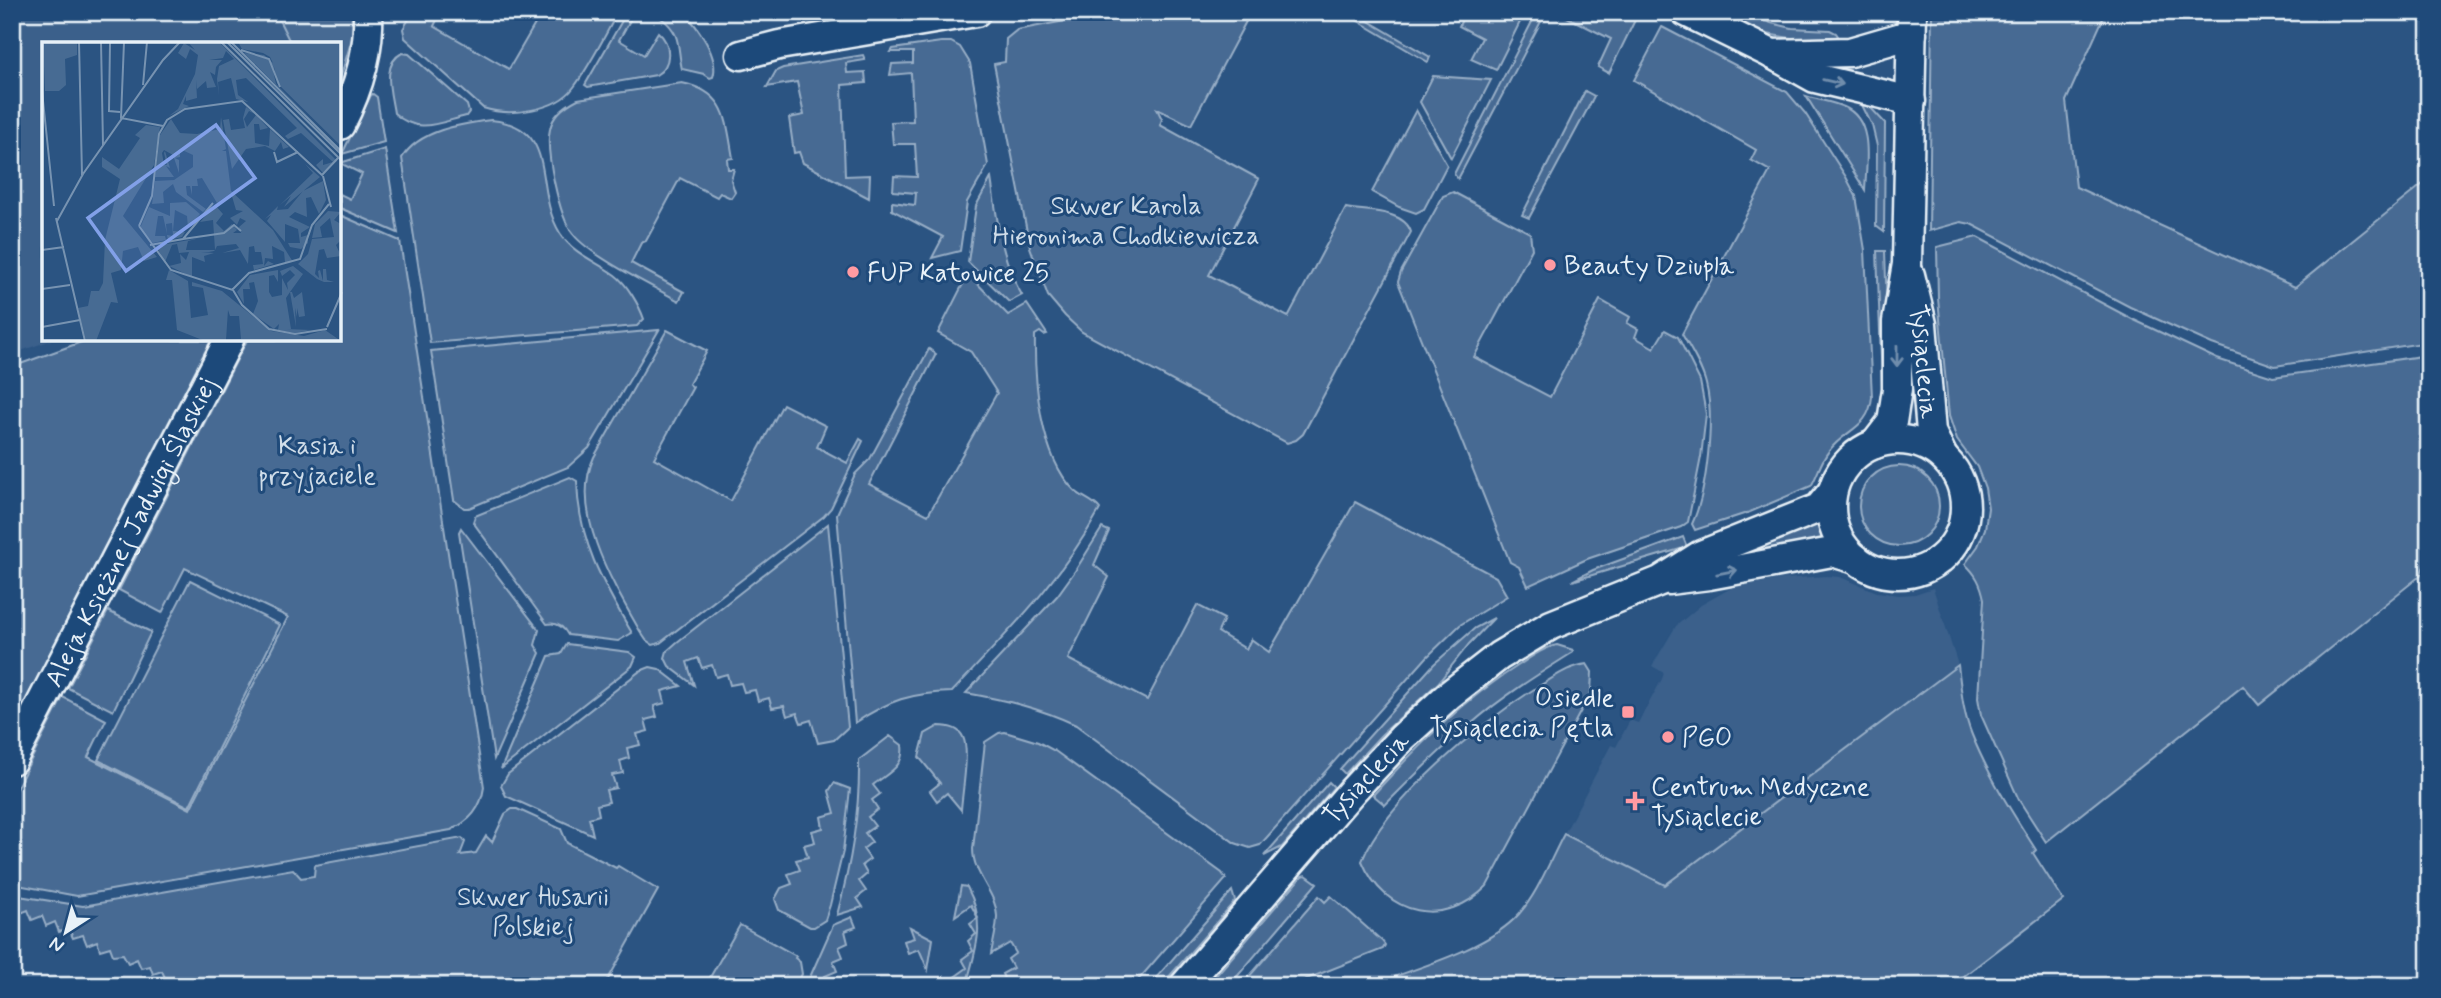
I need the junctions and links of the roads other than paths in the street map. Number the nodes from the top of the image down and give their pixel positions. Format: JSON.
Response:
{"nodes":[{"id":1,"x":368,"y":12,"type":"edge"},
{"id":2,"x":976,"y":12,"type":"edge"},
{"id":3,"x":1686,"y":12,"type":"edge"},
{"id":4,"x":1912,"y":23,"type":"edge"},
{"id":5,"x":1772,"y":54,"type":"junction"},
{"id":6,"x":741,"y":55,"type":"dead end"},
{"id":7,"x":1911,"y":101,"type":"junction"},
{"id":8,"x":341,"y":123,"type":"edge"},
{"id":9,"x":1907,"y":264,"type":"junction"},
{"id":10,"x":228,"y":341,"type":"edge"},
{"id":11,"x":1875,"y":444,"type":"junction"},
{"id":12,"x":1943,"y":457,"type":"junction"},
{"id":13,"x":1832,"y":492,"type":"junction"},
{"id":14,"x":1856,"y":559,"type":"junction"},
{"id":15,"x":1660,"y":582,"type":"junction"},
{"id":16,"x":12,"y":760,"type":"edge"},
{"id":17,"x":1184,"y":986,"type":"edge"}],
"edges":[{"from":1,"to":8,"type":"street"},
{"from":2,"to":6,"type":"street"},
{"from":3,"to":5,"type":"street","name":"Tysiąclecia"},
{"from":4,"to":5,"type":"street","name":"Tysiąclecia"},
{"from":4,"to":7,"type":"street","name":"Tysiąclecia"},
{"from":5,"to":7,"type":"street","name":"Tysiąclecia","one_way":true},
{"from":7,"to":9,"type":"street","name":"Tysiąclecia"},
{"from":9,"to":11,"type":"street","name":"Tysiąclecia","one_way":true},
{"from":9,"to":12,"type":"street","name":"Tysiąclecia"},
{"from":10,"to":16,"type":"street","name":"Aleja Księżnej Jadwigi Śląskiej"},
{"from":11,"to":12,"type":"street"},
{"from":11,"to":13,"type":"street"},
{"from":12,"to":14,"type":"street"},
{"from":13,"to":14,"type":"street"},
{"from":13,"to":15,"type":"street","name":"Tysiąclecia"},
{"from":15,"to":14,"type":"street","name":"Tysiąclecia","one_way":true},
{"from":15,"to":17,"type":"street","name":"Tysiąclecia"}]}
